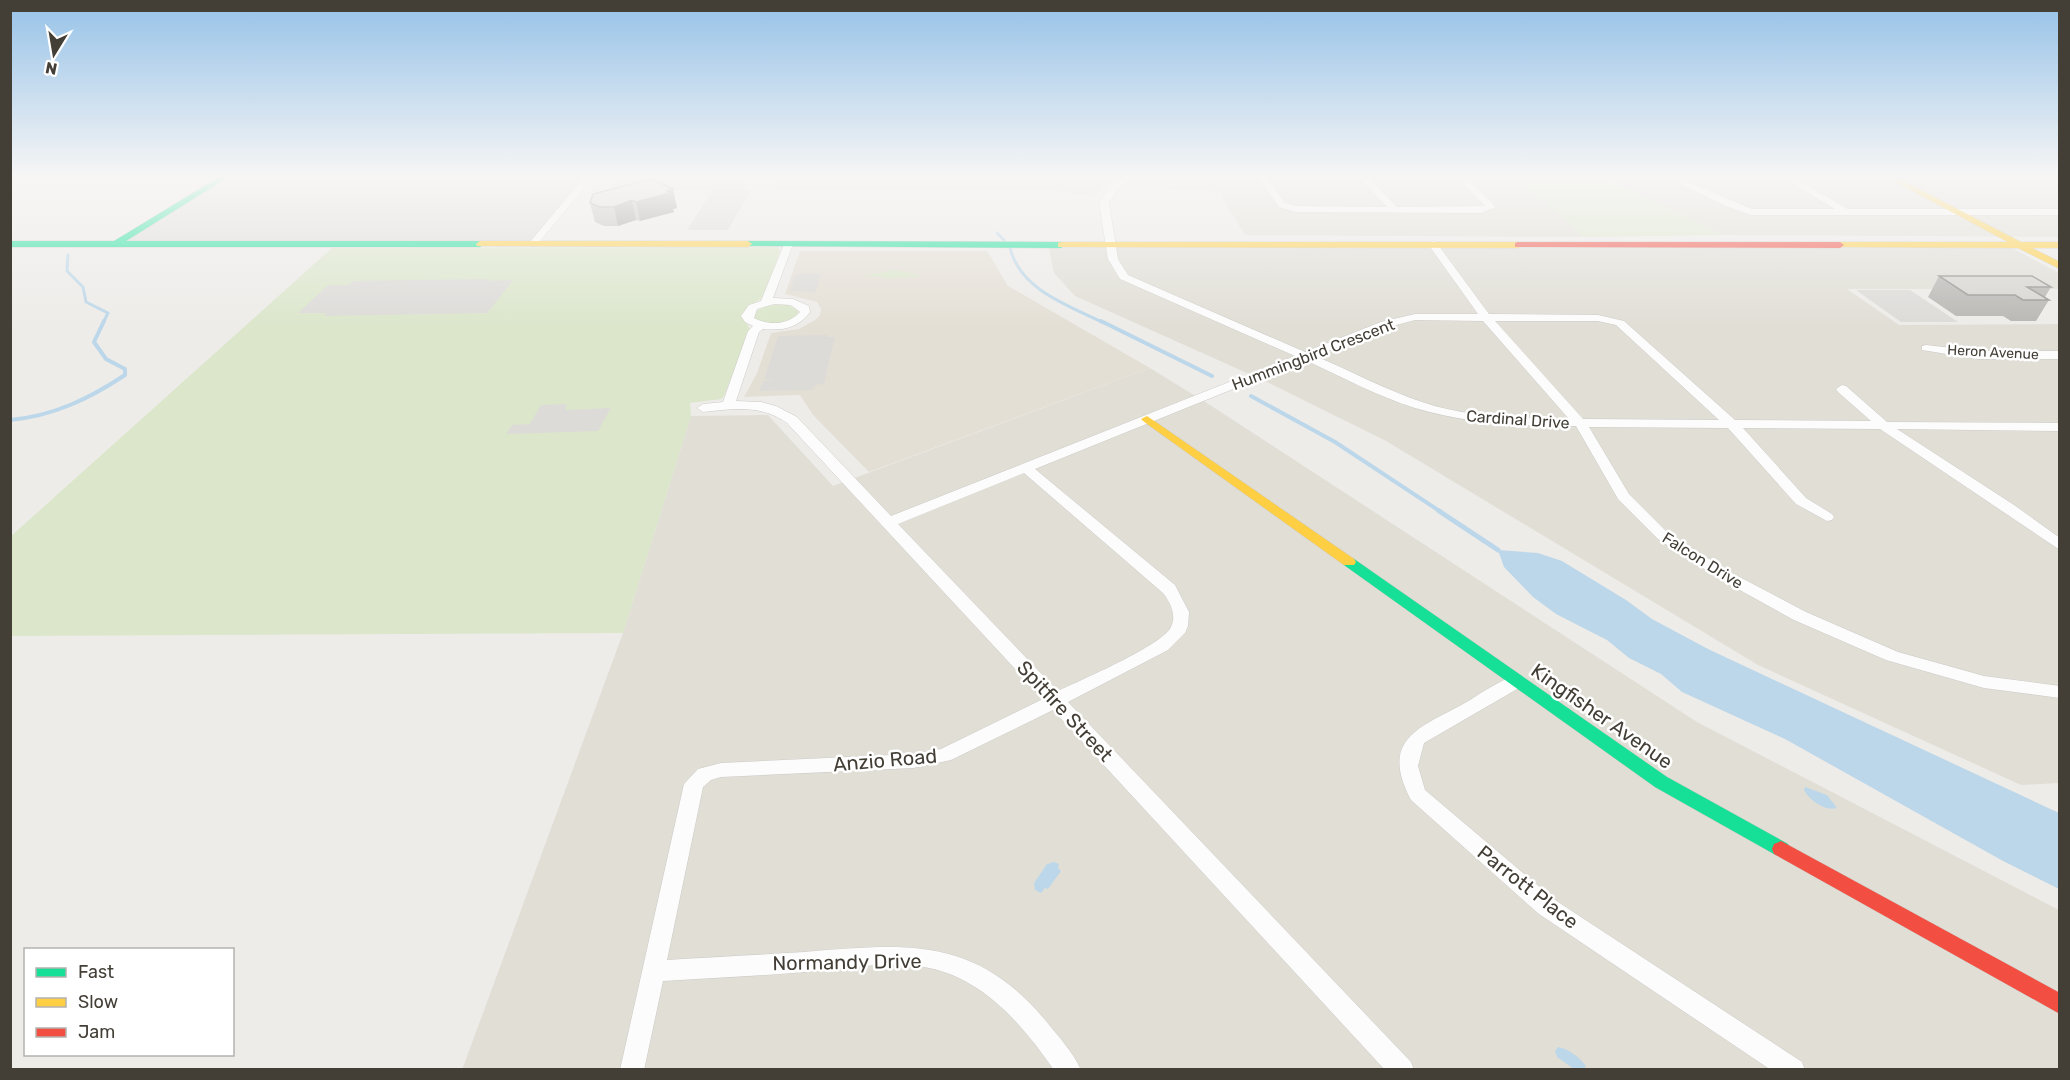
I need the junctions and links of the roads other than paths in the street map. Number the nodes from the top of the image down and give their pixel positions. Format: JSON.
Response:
{"nodes":[{"id":1,"x":144,"y":226,"type":"edge"},
{"id":2,"x":548,"y":226,"type":"edge"},
{"id":3,"x":1107,"y":226,"type":"edge"},
{"id":4,"x":1983,"y":226,"type":"edge"},
{"id":5,"x":1109,"y":243,"type":"junction"},
{"id":6,"x":10,"y":244,"type":"edge"},
{"id":7,"x":116,"y":244,"type":"junction"},
{"id":8,"x":533,"y":244,"type":"junction"},
{"id":9,"x":788,"y":244,"type":"junction"},
{"id":10,"x":1433,"y":244,"type":"junction"},
{"id":11,"x":2018,"y":245,"type":"junction"},
{"id":12,"x":2060,"y":245,"type":"edge"},
{"id":13,"x":2060,"y":266,"type":"edge"},
{"id":14,"x":766,"y":302,"type":"junction"},
{"id":15,"x":1485,"y":316,"type":"junction"},
{"id":16,"x":760,"y":325,"type":"junction"},
{"id":17,"x":1926,"y":348,"type":"dead end"},
{"id":18,"x":2060,"y":355,"type":"edge"},
{"id":19,"x":1305,"y":356,"type":"junction"},
{"id":20,"x":1842,"y":389,"type":"dead end"},
{"id":21,"x":728,"y":406,"type":"junction"},
{"id":22,"x":703,"y":408,"type":"dead end"},
{"id":23,"x":1147,"y":419,"type":"junction"},
{"id":24,"x":1581,"y":423,"type":"junction"},
{"id":25,"x":1732,"y":425,"type":"junction"},
{"id":26,"x":1883,"y":425,"type":"junction"},
{"id":27,"x":2060,"y":427,"type":"edge"},
{"id":28,"x":1026,"y":468,"type":"junction"},
{"id":29,"x":1827,"y":517,"type":"dead end"},
{"id":30,"x":889,"y":522,"type":"junction"},
{"id":31,"x":2060,"y":546,"type":"edge"},
{"id":32,"x":1518,"y":681,"type":"junction"},
{"id":33,"x":2060,"y":692,"type":"edge"},
{"id":34,"x":1055,"y":700,"type":"junction"},
{"id":35,"x":654,"y":971,"type":"junction"},
{"id":36,"x":2060,"y":1004,"type":"edge"},
{"id":37,"x":632,"y":1070,"type":"edge"},
{"id":38,"x":1069,"y":1070,"type":"edge"},
{"id":39,"x":1402,"y":1070,"type":"edge"},
{"id":40,"x":1793,"y":1070,"type":"edge"}],
"edges":[{"from":1,"to":7,"type":"main road"},
{"from":2,"to":8,"type":"street"},
{"from":3,"to":5,"type":"street","name":"Cardinal Drive"},
{"from":4,"to":11,"type":"main road"},
{"from":5,"to":9,"type":"main road"},
{"from":5,"to":10,"type":"main road"},
{"from":5,"to":19,"type":"street","name":"Cardinal Drive"},
{"from":6,"to":7,"type":"main road"},
{"from":7,"to":8,"type":"main road"},
{"from":8,"to":9,"type":"main road"},
{"from":9,"to":14,"type":"street"},
{"from":10,"to":11,"type":"main road"},
{"from":10,"to":15,"type":"street","name":"Falcon Drive"},
{"from":11,"to":12,"type":"main road"},
{"from":11,"to":13,"type":"main road"},
{"from":14,"to":16,"type":"street"},
{"from":14,"to":16,"type":"street"},
{"from":15,"to":19,"type":"street","name":"Hummingbird Crescent"},
{"from":15,"to":24,"type":"street","name":"Falcon Drive"},
{"from":15,"to":25,"type":"street","name":"Hummingbird Crescent"},
{"from":16,"to":21,"type":"street"},
{"from":17,"to":18,"type":"street","name":"Heron Avenue"},
{"from":19,"to":23,"type":"street","name":"Hummingbird Crescent"},
{"from":19,"to":24,"type":"street","name":"Cardinal Drive"},
{"from":20,"to":26,"type":"street"},
{"from":21,"to":22,"type":"street","name":"Spitfire Street"},
{"from":21,"to":30,"type":"street","name":"Spitfire Street"},
{"from":23,"to":28,"type":"street","name":"Hummingbird Crescent"},
{"from":23,"to":32,"type":"main road","name":"Kingfisher Avenue"},
{"from":24,"to":25,"type":"street","name":"Cardinal Drive"},
{"from":24,"to":33,"type":"street","name":"Falcon Drive"},
{"from":25,"to":26,"type":"street","name":"Cardinal Drive"},
{"from":25,"to":29,"type":"street","name":"Hummingbird Crescent"},
{"from":26,"to":27,"type":"street","name":"Cardinal Drive"},
{"from":26,"to":31,"type":"street"},
{"from":28,"to":30,"type":"street","name":"Hummingbird Crescent"},
{"from":28,"to":34,"type":"street","name":"Anzio Road"},
{"from":30,"to":34,"type":"street","name":"Spitfire Street"},
{"from":32,"to":36,"type":"main road","name":"Kingfisher Avenue"},
{"from":32,"to":40,"type":"street","name":"Parrott Place"},
{"from":34,"to":35,"type":"street","name":"Anzio Road"},
{"from":34,"to":39,"type":"street","name":"Spitfire Street"},
{"from":35,"to":37,"type":"street","name":"Anzio Road"},
{"from":35,"to":38,"type":"street","name":"Normandy Drive"}]}
